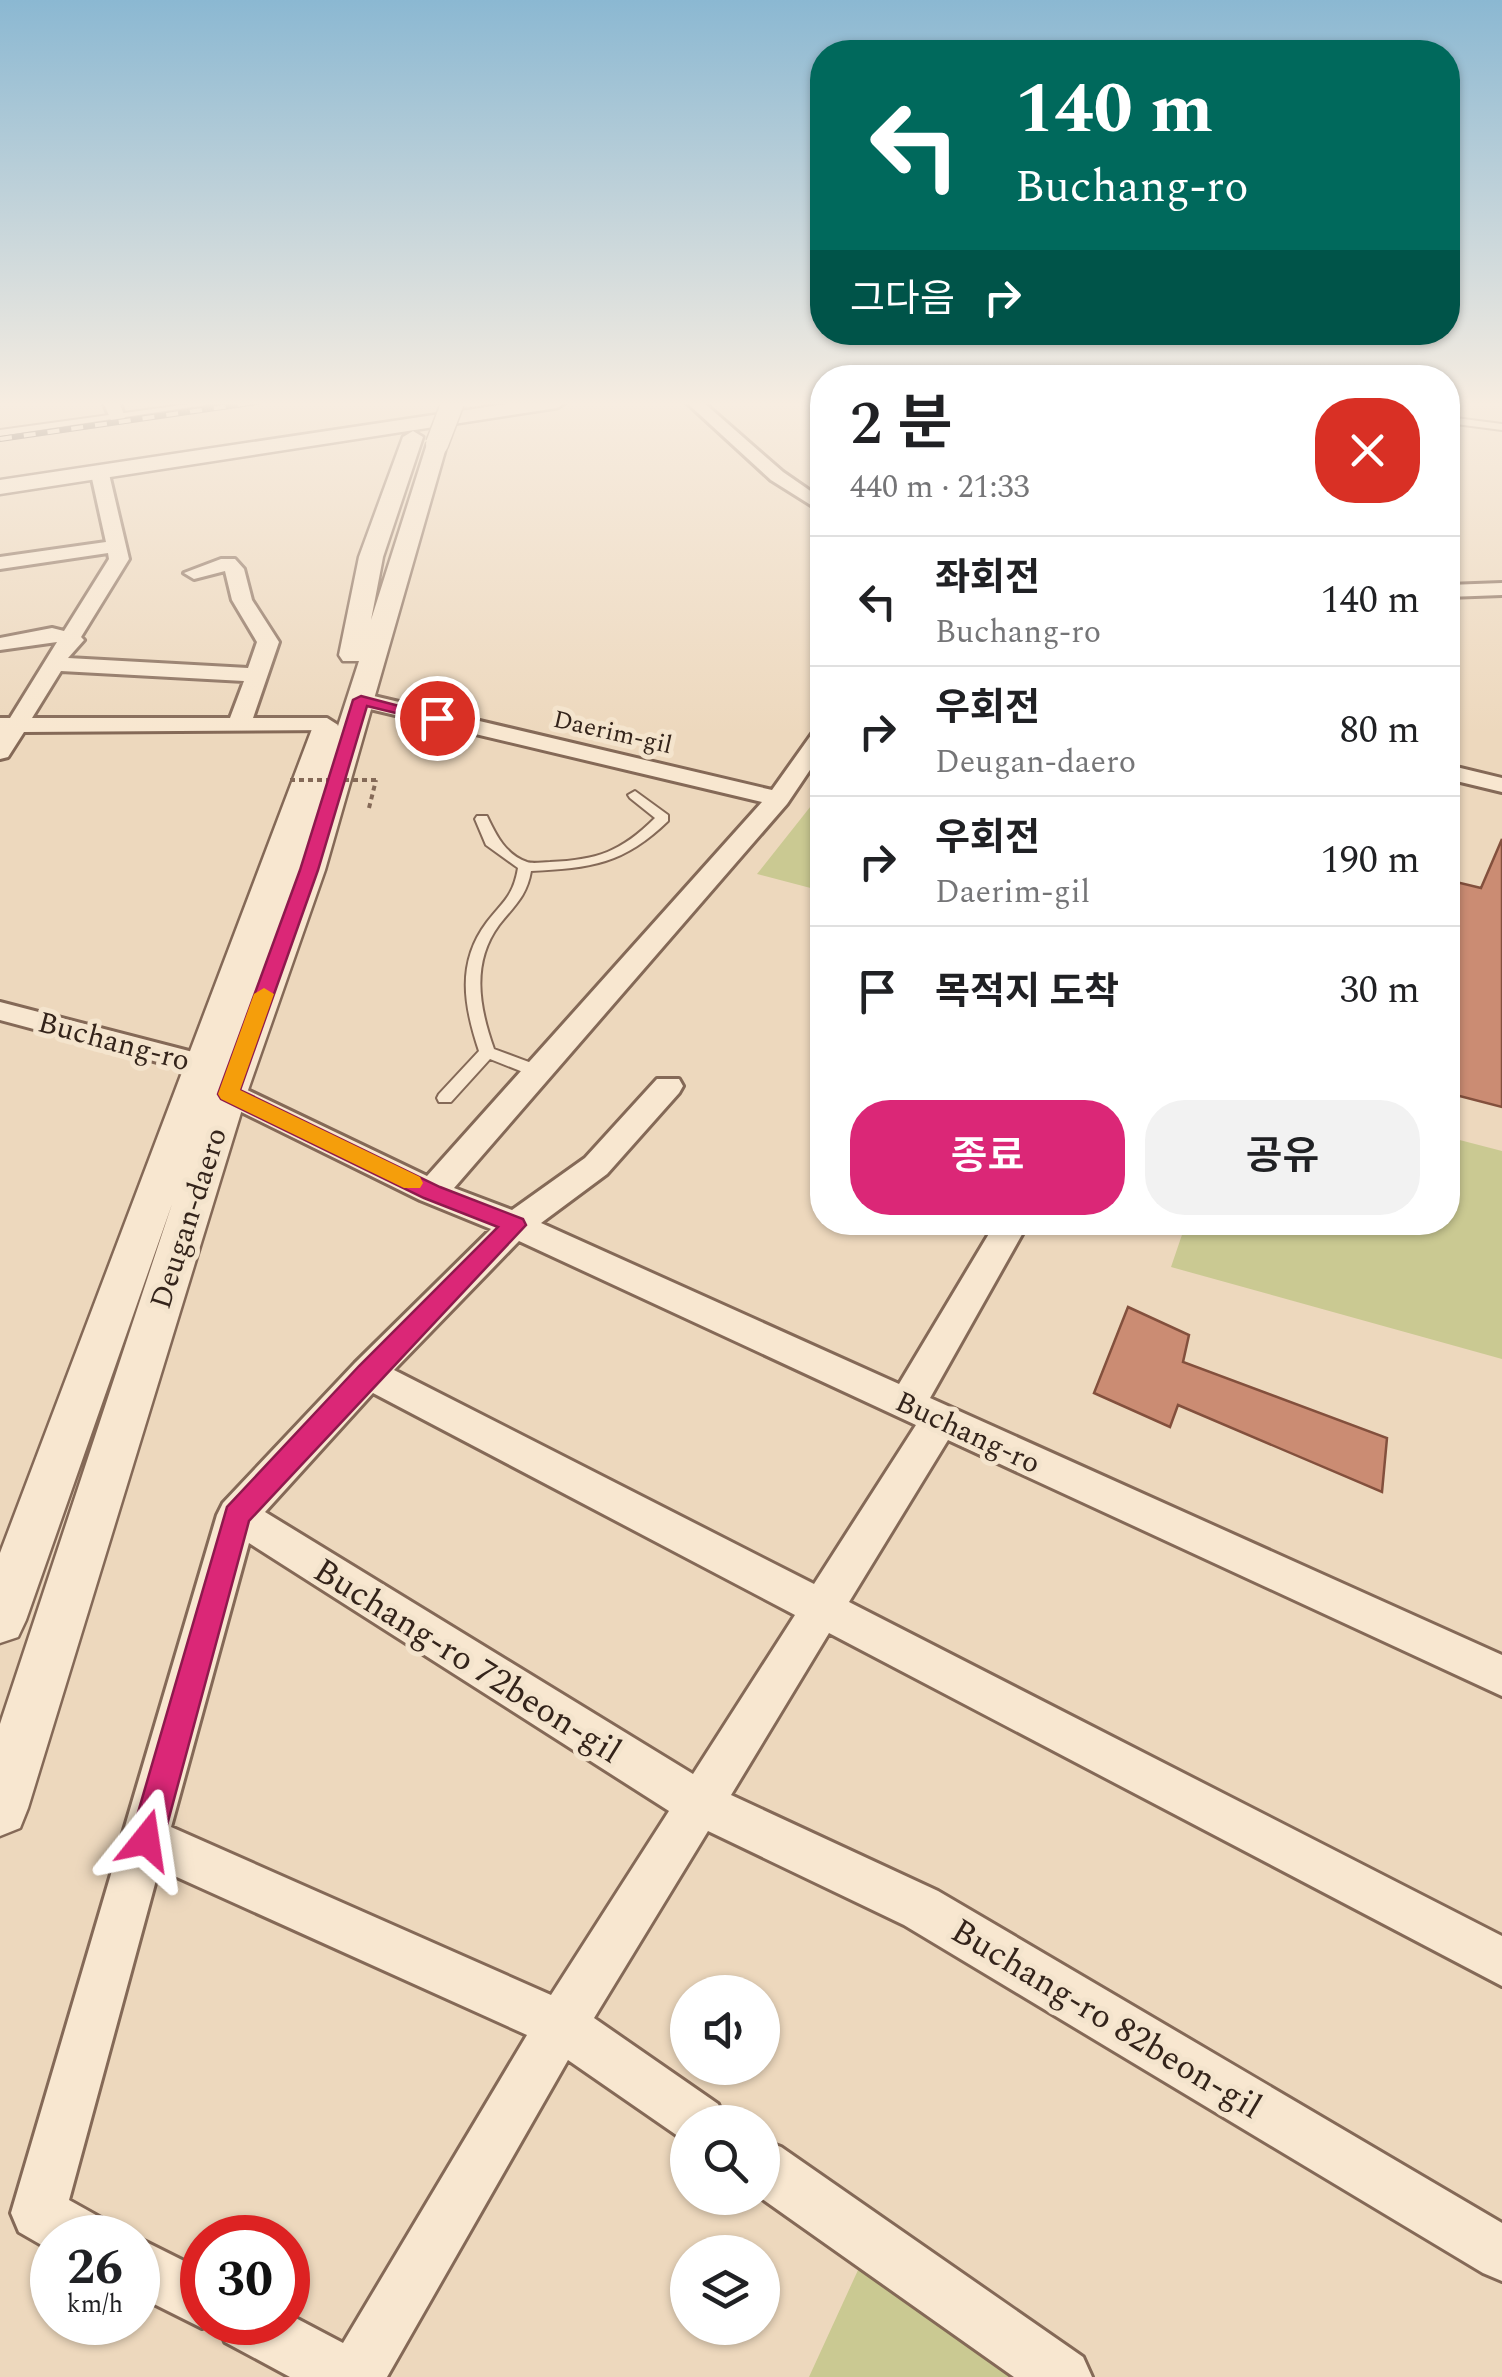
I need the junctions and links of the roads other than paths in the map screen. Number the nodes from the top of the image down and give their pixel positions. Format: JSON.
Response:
{"nodes":[{"id":1,"x":109,"y":513,"type":"edge"},
{"id":2,"x":404,"y":513,"type":"edge"},
{"id":3,"x":441,"y":513,"type":"edge"},
{"id":4,"x":116,"y":546,"type":"junction"},
{"id":5,"x":0,"y":563,"type":"edge"},
{"id":6,"x":194,"y":573,"type":"dead end"},
{"id":7,"x":1502,"y":589,"type":"edge"},
{"id":8,"x":1460,"y":591,"type":"edge"},
{"id":9,"x":71,"y":640,"type":"junction"},
{"id":10,"x":0,"y":644,"type":"edge"},
{"id":11,"x":363,"y":661,"type":"junction"},
{"id":12,"x":54,"y":664,"type":"junction"},
{"id":13,"x":257,"y":675,"type":"junction"},
{"id":14,"x":361,"y":700,"type":"junction"},
{"id":15,"x":327,"y":725,"type":"junction"},
{"id":16,"x":8,"y":726,"type":"edge"},
{"id":17,"x":239,"y":726,"type":"junction"},
{"id":18,"x":0,"y":752,"type":"edge"},
{"id":19,"x":810,"y":753,"type":"edge"},
{"id":20,"x":1460,"y":775,"type":"edge"},
{"id":21,"x":1502,"y":785,"type":"edge"},
{"id":22,"x":635,"y":796,"type":"dead end"},
{"id":23,"x":778,"y":798,"type":"junction"},
{"id":24,"x":482,"y":819,"type":"dead end"},
{"id":25,"x":524,"y":867,"type":"junction"},
{"id":26,"x":0,"y":1011,"type":"edge"},
{"id":27,"x":487,"y":1052,"type":"junction"},
{"id":28,"x":538,"y":1072,"type":"junction"},
{"id":29,"x":217,"y":1079,"type":"junction"},
{"id":30,"x":668,"y":1086,"type":"dead end"},
{"id":31,"x":446,"y":1098,"type":"dead end"},
{"id":32,"x":432,"y":1192,"type":"junction"},
{"id":33,"x":515,"y":1225,"type":"junction"},
{"id":34,"x":1007,"y":1235,"type":"edge"},
{"id":35,"x":368,"y":1373,"type":"junction"},
{"id":36,"x":923,"y":1412,"type":"junction"},
{"id":37,"x":237,"y":1515,"type":"junction"},
{"id":38,"x":821,"y":1611,"type":"junction"},
{"id":39,"x":0,"y":1620,"type":"edge"},
{"id":40,"x":1502,"y":1676,"type":"edge"},
{"id":41,"x":700,"y":1804,"type":"junction"},
{"id":42,"x":0,"y":1808,"type":"edge"},
{"id":43,"x":146,"y":1840,"type":"junction"},
{"id":44,"x":1502,"y":1962,"type":"edge"},
{"id":45,"x":561,"y":2025,"type":"junction"},
{"id":46,"x":676,"y":2105,"type":"edge"},
{"id":47,"x":780,"y":2179,"type":"edge"},
{"id":48,"x":42,"y":2215,"type":"edge"},
{"id":49,"x":1502,"y":2254,"type":"edge"},
{"id":50,"x":287,"y":2345,"type":"edge"},
{"id":51,"x":348,"y":2377,"type":"edge"},
{"id":52,"x":355,"y":2377,"type":"edge"},
{"id":53,"x":1063,"y":2377,"type":"edge"}],
"edges":[{"from":1,"to":4,"type":"street"},
{"from":2,"to":11,"type":"street","name":"Deugan-daero"},
{"from":3,"to":11,"type":"street"},
{"from":4,"to":5,"type":"street"},
{"from":4,"to":9,"type":"street"},
{"from":6,"to":13,"type":"street"},
{"from":7,"to":8,"type":"street"},
{"from":9,"to":10,"type":"street"},
{"from":9,"to":12,"type":"street"},
{"from":11,"to":14,"type":"street","name":"Deugan-daero"},
{"from":11,"to":15,"type":"street","name":"Deugan-daero"},
{"from":12,"to":13,"type":"street"},
{"from":12,"to":16,"type":"street"},
{"from":13,"to":17,"type":"street"},
{"from":14,"to":23,"type":"street","name":"Daerim-gil"},
{"from":14,"to":29,"type":"street","name":"Deugan-daero"},
{"from":15,"to":17,"type":"street"},
{"from":15,"to":29,"type":"street","name":"Deugan-daero"},
{"from":16,"to":17,"type":"street"},
{"from":16,"to":18,"type":"street"},
{"from":19,"to":23,"type":"street"},
{"from":20,"to":21,"type":"street"},
{"from":22,"to":25,"type":"lane"},
{"from":23,"to":28,"type":"street"},
{"from":24,"to":25,"type":"lane"},
{"from":25,"to":27,"type":"lane"},
{"from":26,"to":29,"type":"street","name":"Buchang-ro"},
{"from":27,"to":28,"type":"lane"},
{"from":27,"to":31,"type":"lane"},
{"from":28,"to":32,"type":"street"},
{"from":29,"to":32,"type":"street","name":"Buchang-ro"},
{"from":29,"to":39,"type":"street","name":"Deugan-daero"},
{"from":29,"to":42,"type":"street","name":"Deugan-daero"},
{"from":30,"to":33,"type":"street"},
{"from":32,"to":33,"type":"street","name":"Buchang-ro"},
{"from":33,"to":35,"type":"street"},
{"from":33,"to":36,"type":"street","name":"Buchang-ro"},
{"from":34,"to":36,"type":"street"},
{"from":35,"to":37,"type":"street"},
{"from":35,"to":38,"type":"street"},
{"from":36,"to":38,"type":"street"},
{"from":36,"to":40,"type":"street","name":"Buchang-ro"},
{"from":37,"to":41,"type":"street","name":"Buchang-ro 72beon-gil"},
{"from":37,"to":43,"type":"street"},
{"from":38,"to":41,"type":"street"},
{"from":38,"to":44,"type":"street"},
{"from":41,"to":45,"type":"street"},
{"from":41,"to":49,"type":"street","name":"Buchang-ro 82beon-gil"},
{"from":43,"to":45,"type":"street"},
{"from":43,"to":48,"type":"street"},
{"from":45,"to":46,"type":"street"},
{"from":45,"to":52,"type":"street"},
{"from":47,"to":53,"type":"street"},
{"from":50,"to":51,"type":"street"}]}
